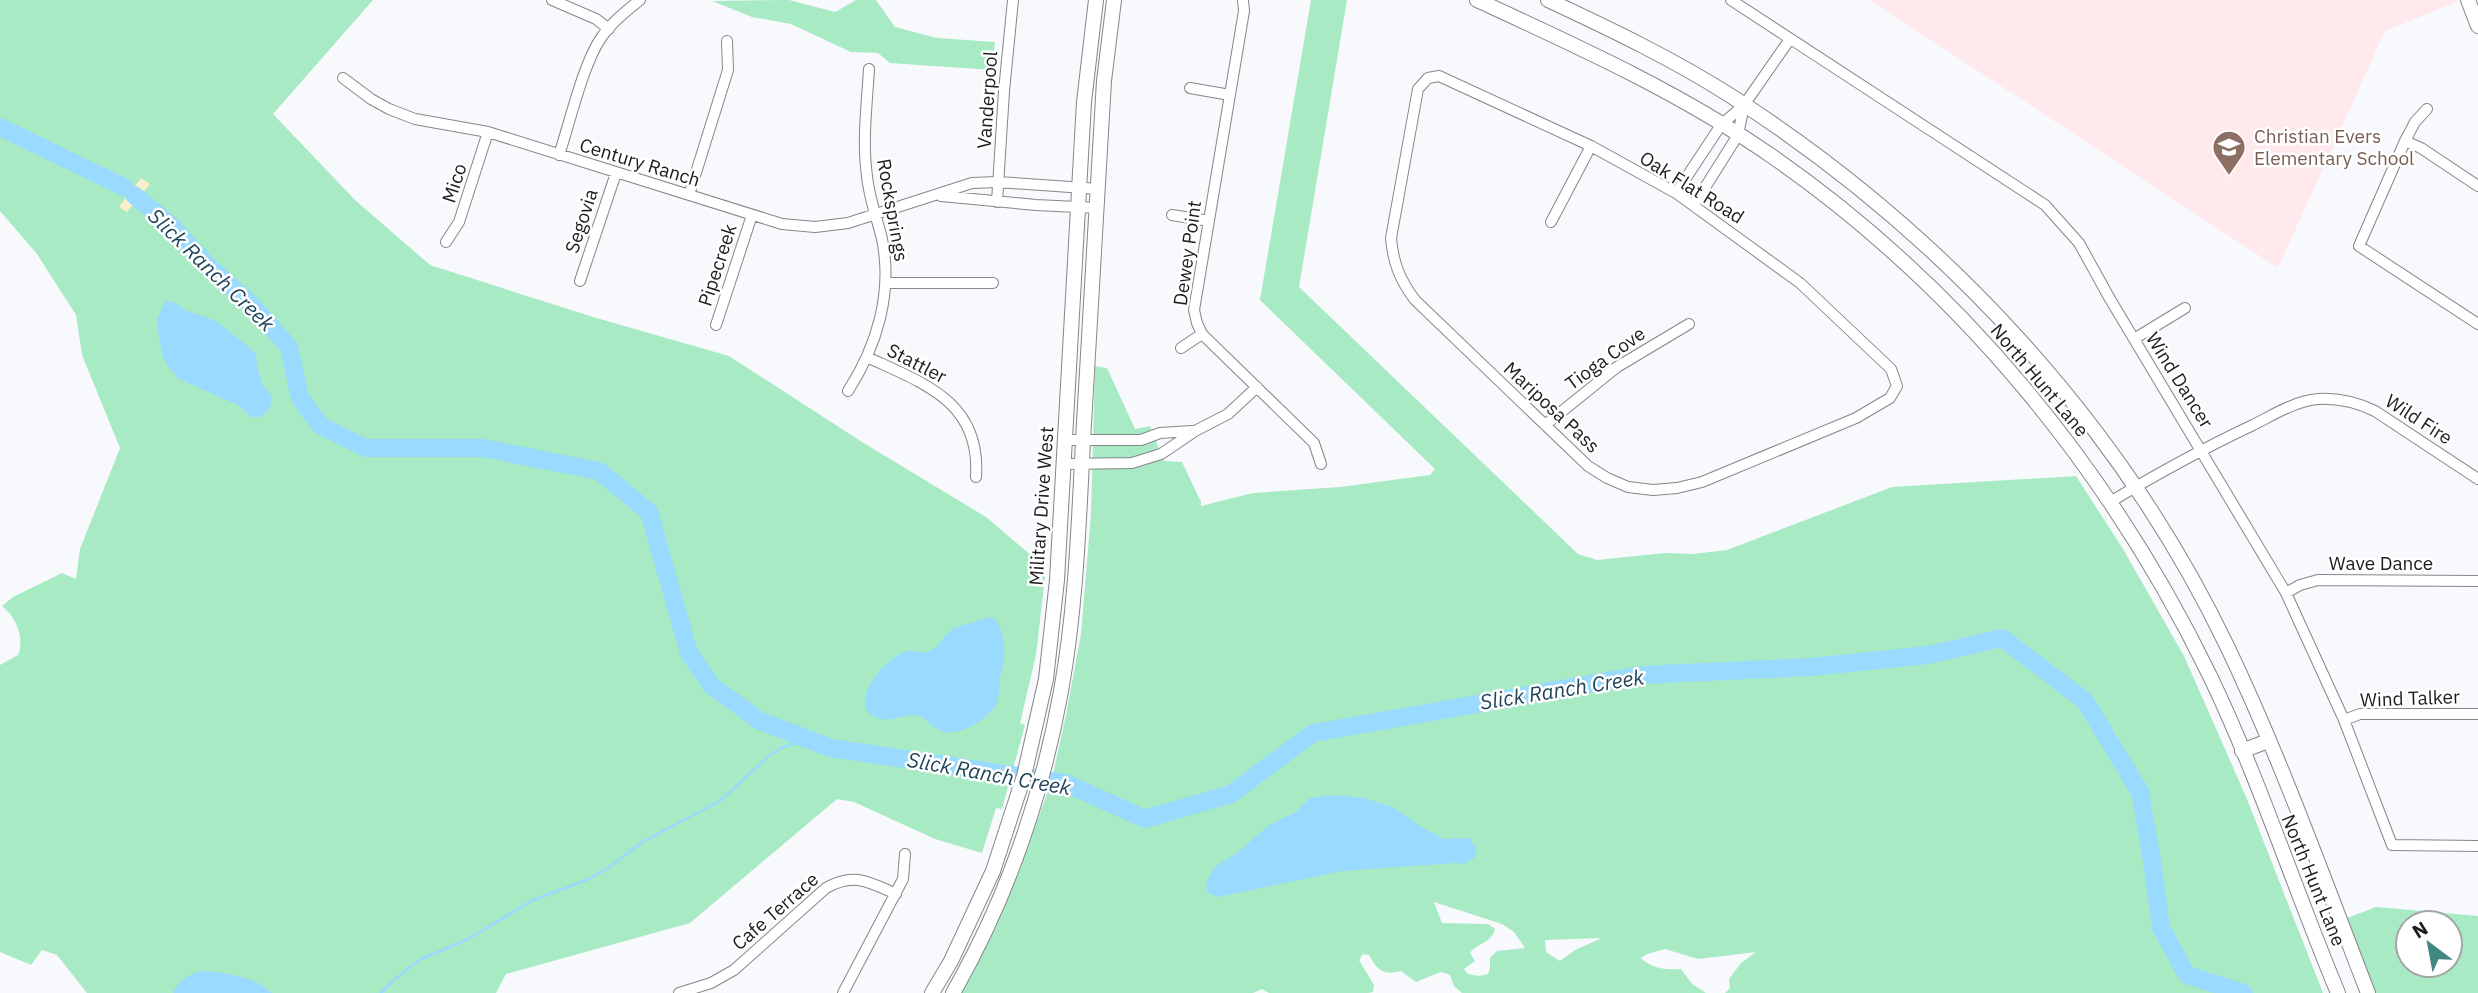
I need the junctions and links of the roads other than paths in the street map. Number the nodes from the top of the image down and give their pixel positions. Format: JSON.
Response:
{"nodes":[{"id":1,"x":552,"y":0,"type":"edge"},
{"id":2,"x":640,"y":0,"type":"edge"},
{"id":3,"x":1013,"y":0,"type":"edge"},
{"id":4,"x":1096,"y":0,"type":"edge"},
{"id":5,"x":1114,"y":0,"type":"edge"},
{"id":6,"x":1243,"y":0,"type":"edge"},
{"id":7,"x":1477,"y":0,"type":"edge"},
{"id":8,"x":1548,"y":0,"type":"edge"},
{"id":9,"x":1731,"y":0,"type":"edge"},
{"id":10,"x":2468,"y":0,"type":"edge"},
{"id":11,"x":1494,"y":3,"type":"edge"},
{"id":12,"x":2478,"y":26,"type":"edge"},
{"id":13,"x":609,"y":29,"type":"junction"},
{"id":14,"x":1790,"y":39,"type":"junction"},
{"id":15,"x":727,"y":41,"type":"dead end"},
{"id":16,"x":869,"y":69,"type":"dead end"},
{"id":17,"x":343,"y":78,"type":"dead end"},
{"id":18,"x":1428,"y":78,"type":"joint"},
{"id":19,"x":1190,"y":88,"type":"dead end"},
{"id":20,"x":1230,"y":95,"type":"junction"},
{"id":21,"x":1744,"y":105,"type":"junction"},
{"id":22,"x":2427,"y":109,"type":"dead end"},
{"id":23,"x":1721,"y":125,"type":"junction"},
{"id":24,"x":488,"y":132,"type":"junction"},
{"id":25,"x":1738,"y":135,"type":"junction"},
{"id":26,"x":2405,"y":141,"type":"junction"},
{"id":27,"x":1591,"y":146,"type":"junction"},
{"id":28,"x":559,"y":155,"type":"junction"},
{"id":29,"x":1695,"y":166,"type":"junction"},
{"id":30,"x":616,"y":173,"type":"junction"},
{"id":31,"x":1712,"y":176,"type":"junction"},
{"id":32,"x":998,"y":182,"type":"junction"},
{"id":33,"x":1049,"y":185,"type":"junction"},
{"id":34,"x":2478,"y":186,"type":"edge"},
{"id":35,"x":1080,"y":187,"type":"junction"},
{"id":36,"x":1099,"y":189,"type":"junction"},
{"id":37,"x":1676,"y":193,"type":"junction"},
{"id":38,"x":689,"y":195,"type":"junction"},
{"id":39,"x":934,"y":196,"type":"junction"},
{"id":40,"x":998,"y":202,"type":"junction"},
{"id":41,"x":1048,"y":205,"type":"junction"},
{"id":42,"x":1693,"y":205,"type":"junction"},
{"id":43,"x":1079,"y":206,"type":"junction"},
{"id":44,"x":1098,"y":208,"type":"junction"},
{"id":45,"x":751,"y":215,"type":"junction"},
{"id":46,"x":876,"y":215,"type":"junction"},
{"id":47,"x":1172,"y":215,"type":"dead end"},
{"id":48,"x":1209,"y":221,"type":"junction"},
{"id":49,"x":1550,"y":222,"type":"dead end"},
{"id":50,"x":446,"y":242,"type":"dead end"},
{"id":51,"x":580,"y":281,"type":"dead end"},
{"id":52,"x":886,"y":283,"type":"junction"},
{"id":53,"x":993,"y":283,"type":"dead end"},
{"id":54,"x":2185,"y":307,"type":"dead end"},
{"id":55,"x":1689,"y":324,"type":"dead end"},
{"id":56,"x":2478,"y":324,"type":"edge"},
{"id":57,"x":716,"y":325,"type":"dead end"},
{"id":58,"x":1202,"y":334,"type":"junction"},
{"id":59,"x":2134,"y":339,"type":"junction"},
{"id":60,"x":1181,"y":348,"type":"dead end"},
{"id":61,"x":867,"y":358,"type":"junction"},
{"id":62,"x":1897,"y":386,"type":"joint"},
{"id":63,"x":1257,"y":387,"type":"junction"},
{"id":64,"x":848,"y":391,"type":"dead end"},
{"id":65,"x":1545,"y":425,"type":"junction"},
{"id":66,"x":1195,"y":431,"type":"junction"},
{"id":67,"x":1140,"y":439,"type":"junction"},
{"id":68,"x":1065,"y":440,"type":"junction"},
{"id":69,"x":1083,"y":440,"type":"junction"},
{"id":70,"x":2202,"y":449,"type":"junction"},
{"id":71,"x":1144,"y":460,"type":"junction"},
{"id":72,"x":1064,"y":464,"type":"junction"},
{"id":73,"x":1082,"y":464,"type":"junction"},
{"id":74,"x":1321,"y":464,"type":"dead end"},
{"id":75,"x":976,"y":477,"type":"dead end"},
{"id":76,"x":2478,"y":479,"type":"edge"},
{"id":77,"x":2135,"y":487,"type":"junction"},
{"id":78,"x":2110,"y":502,"type":"junction"},
{"id":79,"x":2478,"y":580,"type":"edge"},
{"id":80,"x":2286,"y":593,"type":"junction"},
{"id":81,"x":2478,"y":714,"type":"edge"},
{"id":82,"x":2344,"y":720,"type":"junction"},
{"id":83,"x":2268,"y":741,"type":"junction"},
{"id":84,"x":2242,"y":751,"type":"junction"},
{"id":85,"x":2478,"y":846,"type":"edge"},
{"id":86,"x":905,"y":854,"type":"dead end"},
{"id":87,"x":896,"y":894,"type":"junction"},
{"id":88,"x":679,"y":993,"type":"edge"},
{"id":89,"x":843,"y":993,"type":"edge"},
{"id":90,"x":932,"y":993,"type":"edge"},
{"id":91,"x":953,"y":993,"type":"edge"},
{"id":92,"x":2338,"y":993,"type":"edge"},
{"id":93,"x":2368,"y":993,"type":"edge"}],
"edges":[{"from":1,"to":13,"type":"street"},
{"from":2,"to":13,"type":"street"},
{"from":3,"to":32,"type":"street","name":"Vanderpool"},
{"from":4,"to":35,"type":"main road","name":"Military Drive West"},
{"from":5,"to":36,"type":"main road","name":"Military Drive West"},
{"from":6,"to":20,"type":"street","name":"Dewey Point"},
{"from":7,"to":11,"type":"main road","name":"North Hunt Lane"},
{"from":8,"to":21,"type":"main road","name":"North Hunt Lane"},
{"from":9,"to":14,"type":"street","name":"Wind Dancer"},
{"from":10,"to":12,"type":"main road"},
{"from":11,"to":23,"type":"main road","name":"North Hunt Lane"},
{"from":13,"to":28,"type":"street"},
{"from":14,"to":21,"type":"street"},
{"from":14,"to":59,"type":"street","name":"Wind Dancer"},
{"from":15,"to":38,"type":"street"},
{"from":16,"to":46,"type":"street","name":"Rocksprings"},
{"from":17,"to":24,"type":"street","name":"Century Ranch"},
{"from":18,"to":27,"type":"street","name":"Oak Flat Road"},
{"from":18,"to":65,"type":"street","name":"Mariposa Pass"},
{"from":19,"to":20,"type":"street"},
{"from":20,"to":48,"type":"street","name":"Dewey Point"},
{"from":21,"to":23,"type":"street"},
{"from":21,"to":25,"type":"street"},
{"from":21,"to":77,"type":"main road","name":"North Hunt Lane"},
{"from":22,"to":26,"type":"street"},
{"from":23,"to":25,"type":"main road","name":"North Hunt Lane"},
{"from":23,"to":29,"type":"street"},
{"from":24,"to":28,"type":"street","name":"Century Ranch"},
{"from":24,"to":50,"type":"street","name":"Mico"},
{"from":25,"to":31,"type":"street"},
{"from":25,"to":78,"type":"main road","name":"North Hunt Lane"},
{"from":26,"to":34,"type":"street"},
{"from":26,"to":56,"type":"street"},
{"from":27,"to":37,"type":"street","name":"Oak Flat Road"},
{"from":27,"to":49,"type":"street"},
{"from":28,"to":30,"type":"street","name":"Century Ranch"},
{"from":29,"to":31,"type":"street"},
{"from":29,"to":37,"type":"street"},
{"from":30,"to":38,"type":"street","name":"Century Ranch"},
{"from":30,"to":51,"type":"street","name":"Segovia"},
{"from":31,"to":42,"type":"street"},
{"from":32,"to":33,"type":"street","name":"Century Ranch"},
{"from":32,"to":39,"type":"street","name":"Century Ranch"},
{"from":32,"to":40,"type":"street","name":"Vanderpool"},
{"from":33,"to":35,"type":"street","name":"Century Ranch"},
{"from":33,"to":41,"type":"street"},
{"from":35,"to":36,"type":"street","name":"Century Ranch"},
{"from":35,"to":43,"type":"main road","name":"Military Drive West"},
{"from":36,"to":44,"type":"main road","name":"Military Drive West"},
{"from":37,"to":42,"type":"street","name":"Oak Flat Road"},
{"from":38,"to":45,"type":"street","name":"Century Ranch"},
{"from":39,"to":40,"type":"street","name":"Century Ranch"},
{"from":39,"to":46,"type":"street","name":"Century Ranch"},
{"from":40,"to":41,"type":"street","name":"Century Ranch"},
{"from":41,"to":43,"type":"street","name":"Century Ranch"},
{"from":42,"to":62,"type":"street","name":"Oak Flat Road"},
{"from":43,"to":44,"type":"street","name":"Century Ranch"},
{"from":43,"to":68,"type":"main road","name":"Military Drive West"},
{"from":44,"to":69,"type":"main road","name":"Military Drive West"},
{"from":45,"to":46,"type":"street","name":"Century Ranch"},
{"from":45,"to":57,"type":"street","name":"Pipecreek"},
{"from":46,"to":52,"type":"street","name":"Rocksprings"},
{"from":47,"to":48,"type":"street"},
{"from":48,"to":58,"type":"street","name":"Dewey Point"},
{"from":52,"to":53,"type":"street"},
{"from":52,"to":61,"type":"street","name":"Rocksprings"},
{"from":54,"to":59,"type":"street"},
{"from":55,"to":65,"type":"street","name":"Tioga Cove"},
{"from":58,"to":60,"type":"street"},
{"from":58,"to":63,"type":"street"},
{"from":59,"to":70,"type":"street","name":"Wind Dancer"},
{"from":61,"to":64,"type":"street","name":"Rocksprings"},
{"from":61,"to":75,"type":"street","name":"Stattler"},
{"from":62,"to":65,"type":"street","name":"Mariposa Pass"},
{"from":63,"to":66,"type":"street"},
{"from":63,"to":74,"type":"street"},
{"from":66,"to":67,"type":"street"},
{"from":66,"to":71,"type":"street"},
{"from":67,"to":69,"type":"street"},
{"from":67,"to":71,"type":"street"},
{"from":68,"to":69,"type":"street"},
{"from":68,"to":72,"type":"main road","name":"Military Drive West"},
{"from":69,"to":73,"type":"main road","name":"Military Drive West"},
{"from":70,"to":76,"type":"street","name":"Wild Fire"},
{"from":70,"to":77,"type":"street","name":"Wild Fire"},
{"from":70,"to":80,"type":"street","name":"Wind Dancer"},
{"from":71,"to":73,"type":"street"},
{"from":72,"to":73,"type":"street"},
{"from":72,"to":90,"type":"main road","name":"Military Drive West"},
{"from":73,"to":91,"type":"main road","name":"Military Drive West"},
{"from":77,"to":78,"type":"street","name":"Wild Fire"},
{"from":77,"to":83,"type":"main road","name":"North Hunt Lane"},
{"from":78,"to":84,"type":"main road","name":"North Hunt Lane"},
{"from":79,"to":80,"type":"street","name":"Wave Dance"},
{"from":80,"to":82,"type":"street","name":"Wind Dancer"},
{"from":81,"to":82,"type":"street","name":"Wind Talker"},
{"from":82,"to":85,"type":"street","name":"Wind Dancer"},
{"from":83,"to":84,"type":"main road"},
{"from":83,"to":93,"type":"main road","name":"North Hunt Lane"},
{"from":84,"to":92,"type":"main road","name":"North Hunt Lane"},
{"from":86,"to":87,"type":"street"},
{"from":87,"to":88,"type":"street","name":"Cafe Terrace"},
{"from":87,"to":89,"type":"street"}]}
